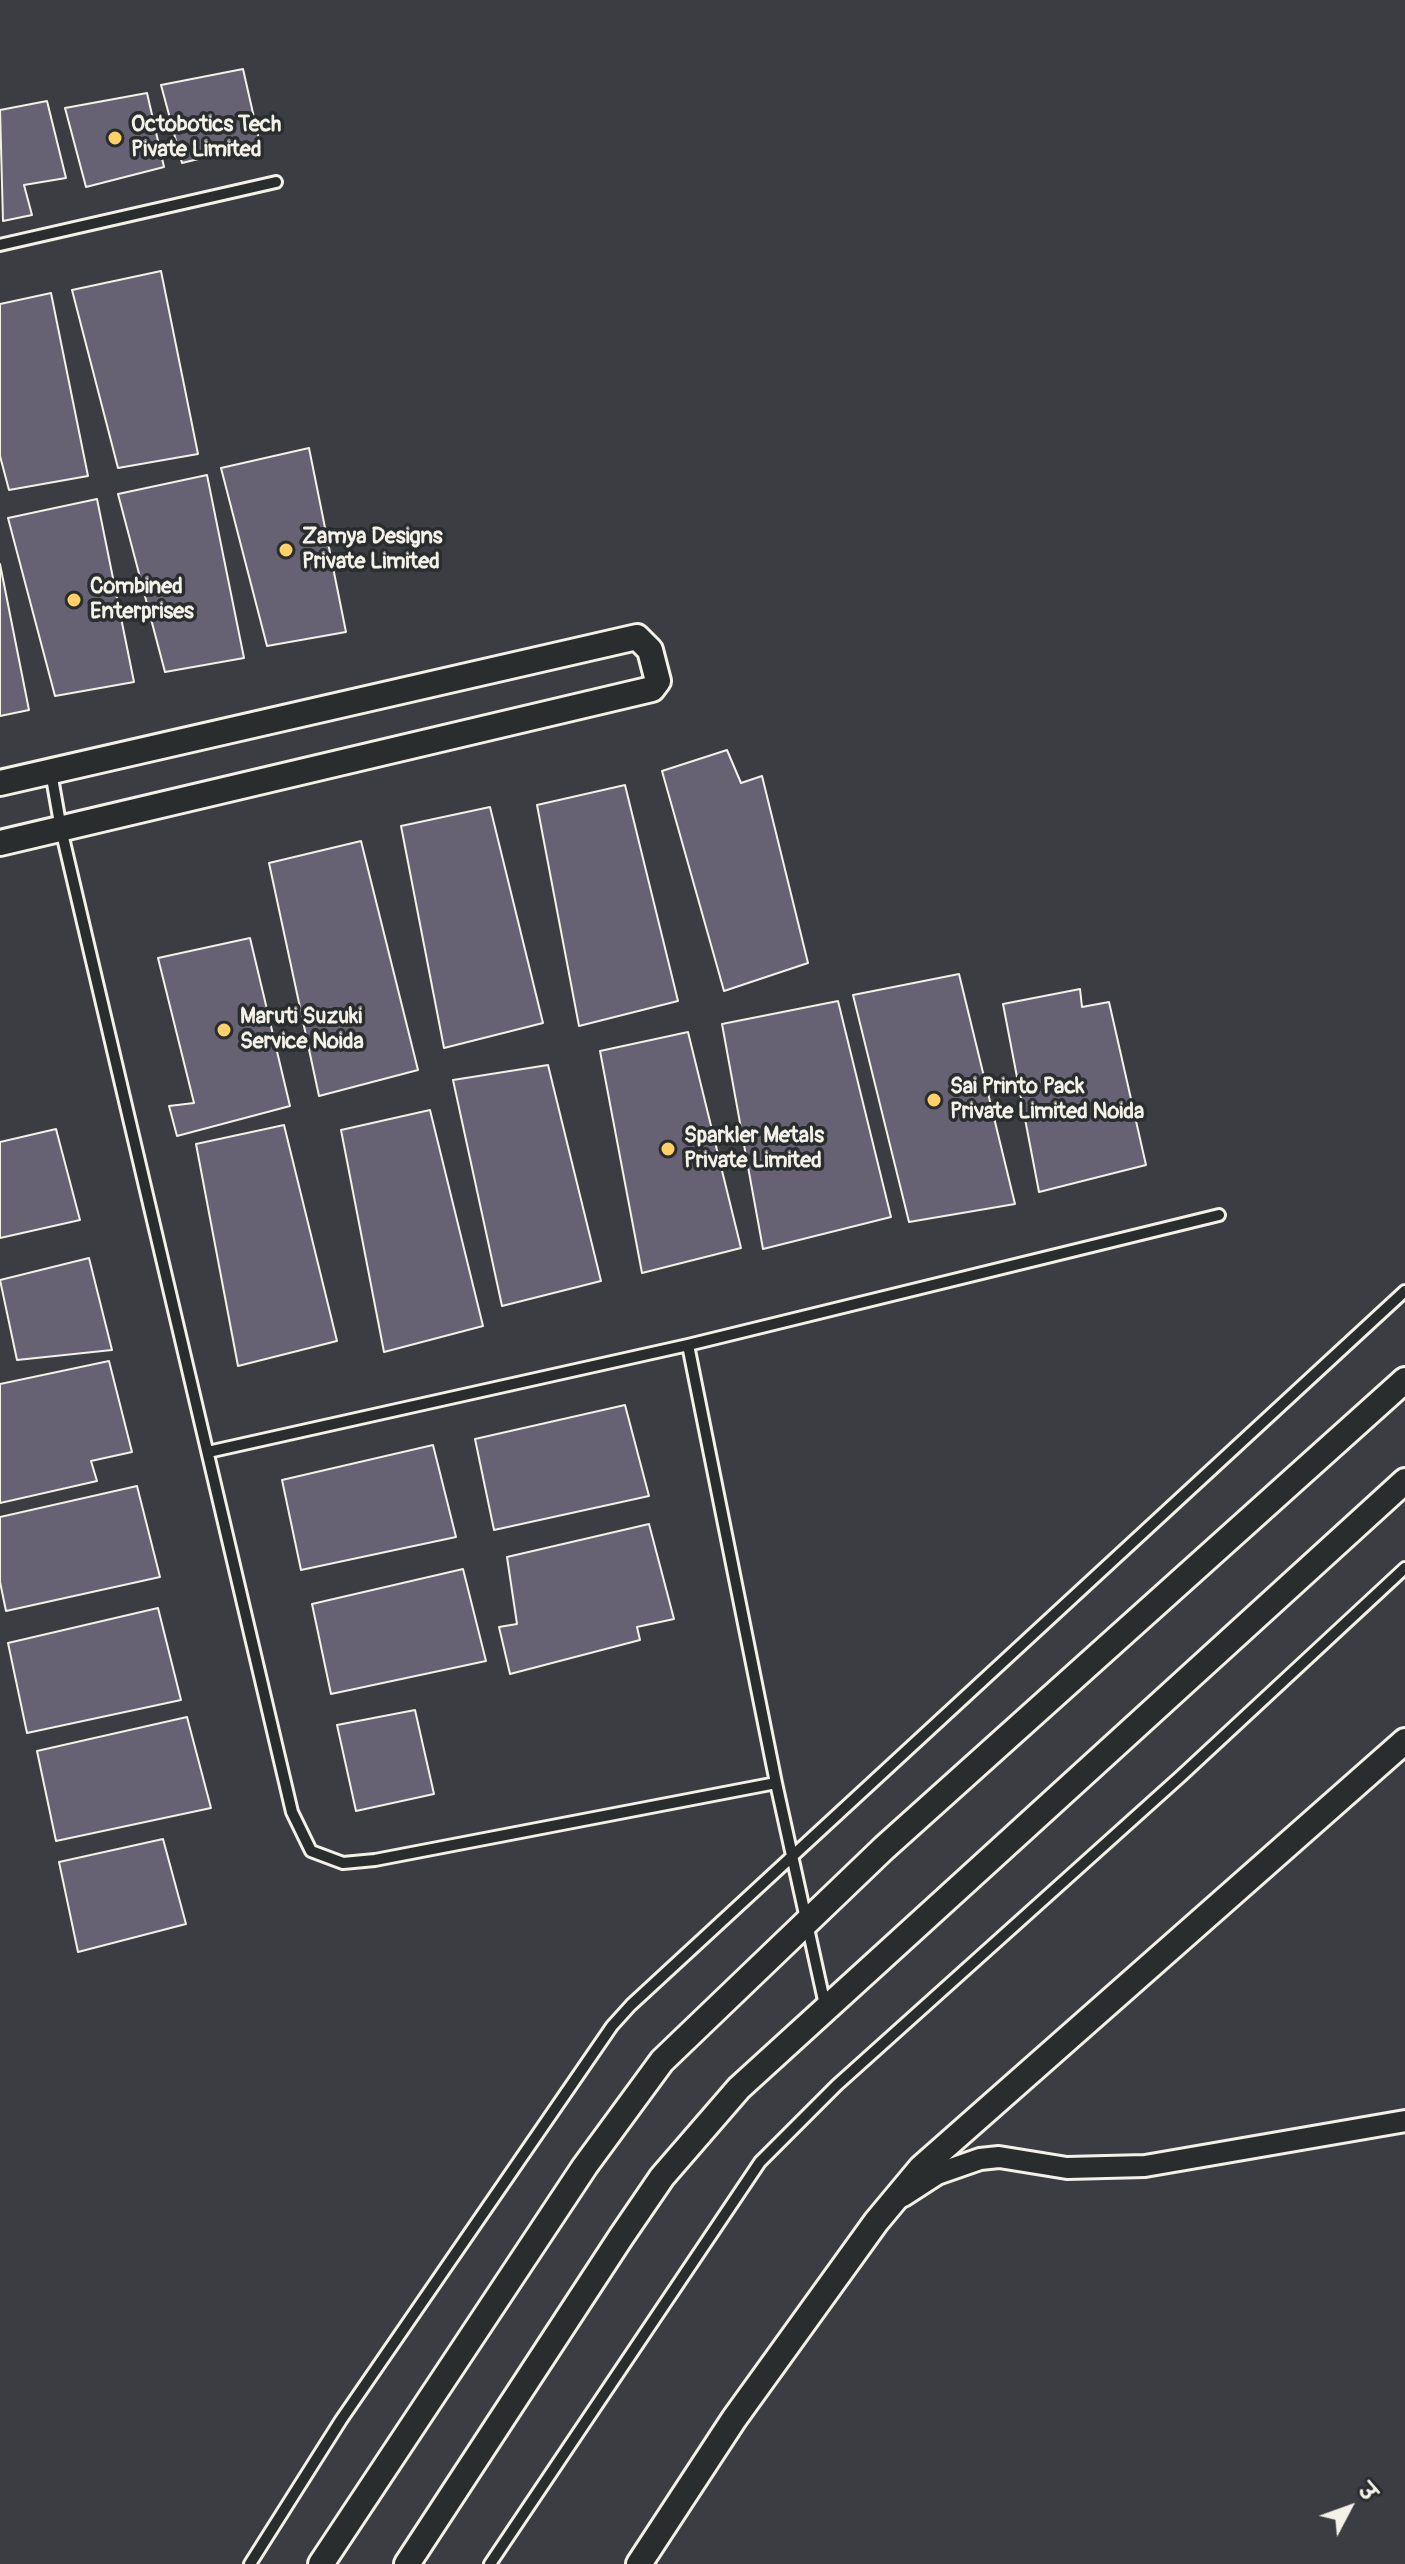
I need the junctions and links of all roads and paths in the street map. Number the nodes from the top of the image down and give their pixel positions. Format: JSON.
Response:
{"nodes":[{"id":1,"x":276,"y":182,"type":"dead end"},
{"id":2,"x":0,"y":245,"type":"edge"},
{"id":3,"x":51,"y":772,"type":"junction"},
{"id":4,"x":0,"y":783,"type":"edge"},
{"id":5,"x":61,"y":829,"type":"junction"},
{"id":6,"x":0,"y":843,"type":"edge"},
{"id":7,"x":1219,"y":1215,"type":"dead end"},
{"id":8,"x":1405,"y":1291,"type":"edge"},
{"id":9,"x":688,"y":1345,"type":"junction"},
{"id":10,"x":1405,"y":1380,"type":"edge"},
{"id":11,"x":208,"y":1452,"type":"junction"},
{"id":12,"x":1405,"y":1481,"type":"edge"},
{"id":13,"x":1405,"y":1568,"type":"edge"},
{"id":14,"x":1405,"y":1741,"type":"edge"},
{"id":15,"x":776,"y":1783,"type":"junction"},
{"id":16,"x":793,"y":1854,"type":"junction"},
{"id":17,"x":809,"y":1919,"type":"junction"},
{"id":18,"x":826,"y":2008,"type":"junction"},
{"id":19,"x":1405,"y":2121,"type":"edge"},
{"id":20,"x":890,"y":2204,"type":"junction"},
{"id":21,"x":250,"y":2564,"type":"edge"},
{"id":22,"x":321,"y":2564,"type":"edge"},
{"id":23,"x":407,"y":2564,"type":"edge"},
{"id":24,"x":490,"y":2564,"type":"edge"},
{"id":25,"x":639,"y":2564,"type":"edge"}],
"edges":[{"from":1,"to":2,"type":"lane"},
{"from":3,"to":4,"type":"street"},
{"from":3,"to":5,"type":"lane"},
{"from":3,"to":5,"type":"street"},
{"from":5,"to":6,"type":"street"},
{"from":5,"to":11,"type":"lane"},
{"from":7,"to":9,"type":"lane"},
{"from":8,"to":16,"type":"lane"},
{"from":9,"to":11,"type":"lane"},
{"from":9,"to":15,"type":"lane"},
{"from":10,"to":17,"type":"street"},
{"from":11,"to":15,"type":"lane"},
{"from":12,"to":18,"type":"street"},
{"from":13,"to":24,"type":"lane"},
{"from":14,"to":20,"type":"street"},
{"from":15,"to":16,"type":"lane"},
{"from":16,"to":17,"type":"lane"},
{"from":16,"to":21,"type":"lane"},
{"from":17,"to":18,"type":"lane"},
{"from":17,"to":22,"type":"street"},
{"from":18,"to":23,"type":"street"},
{"from":19,"to":20,"type":"street"},
{"from":20,"to":25,"type":"street"}]}
